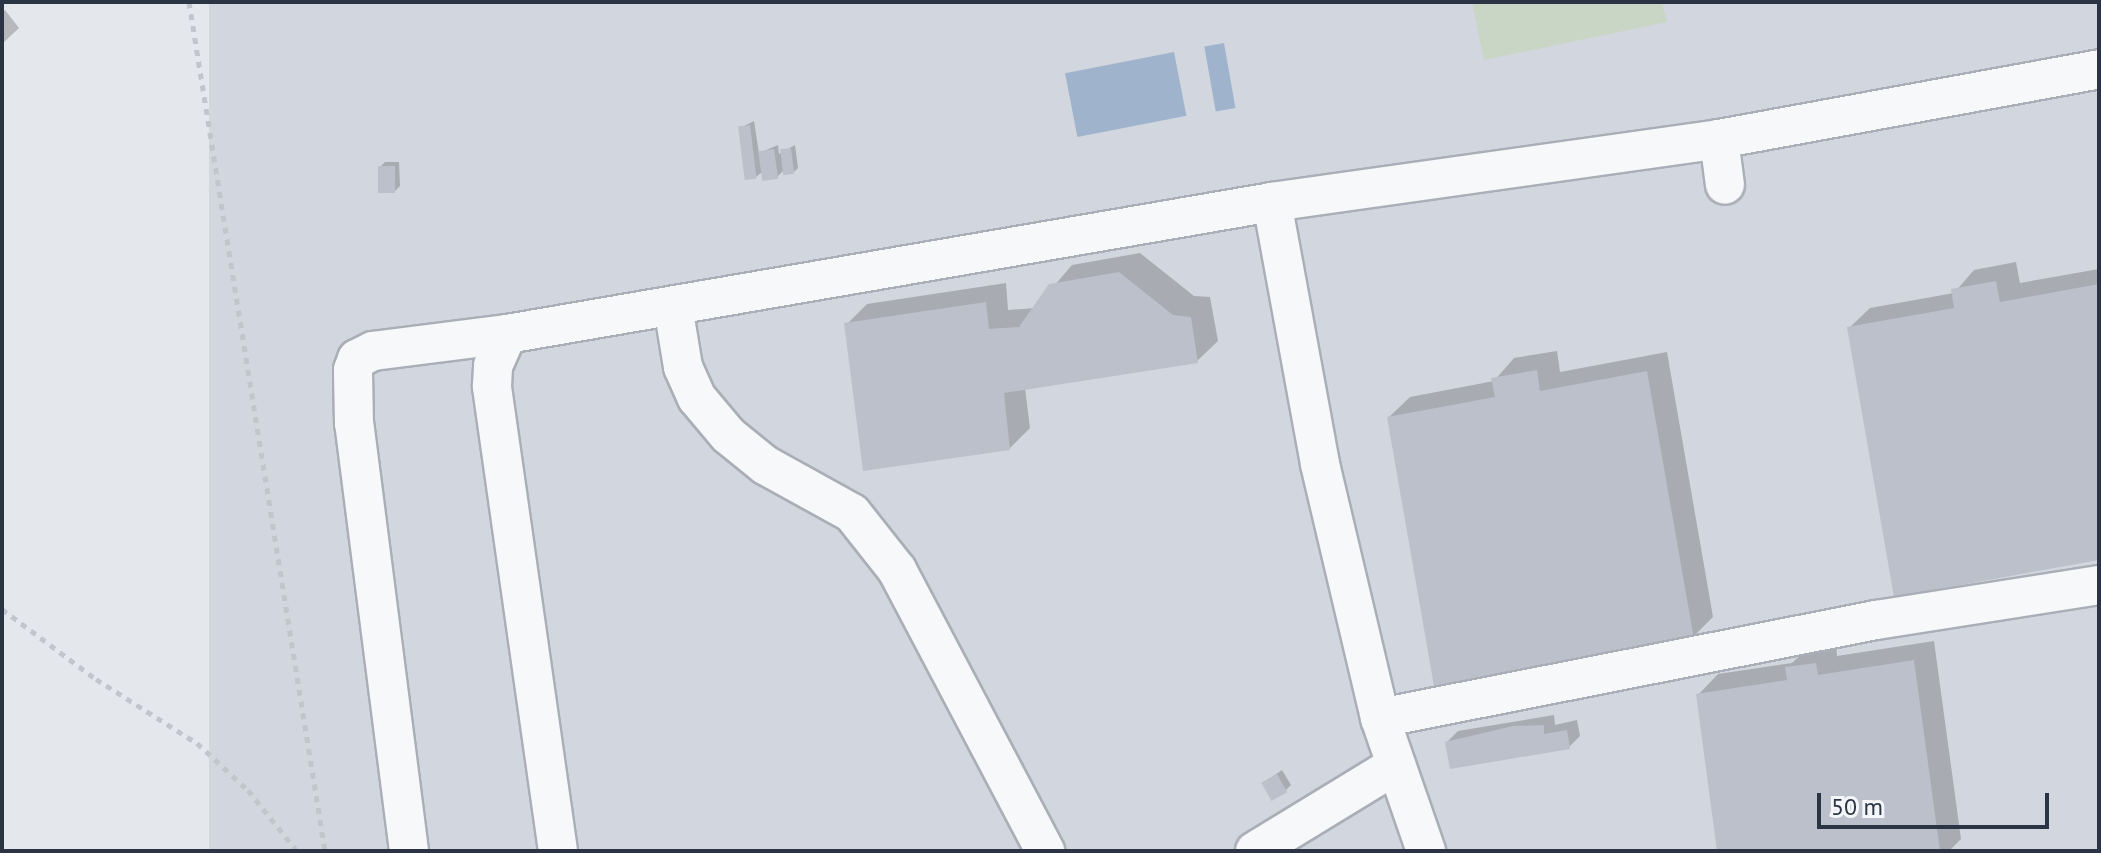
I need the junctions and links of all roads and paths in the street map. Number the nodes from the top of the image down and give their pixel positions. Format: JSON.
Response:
{"nodes":[{"id":1,"x":189,"y":2,"type":"edge"},
{"id":2,"x":2099,"y":69,"type":"edge"},
{"id":3,"x":1719,"y":139,"type":"junction"},
{"id":4,"x":1725,"y":185,"type":"dead end"},
{"id":5,"x":1272,"y":202,"type":"junction"},
{"id":6,"x":673,"y":306,"type":"junction"},
{"id":7,"x":507,"y":334,"type":"junction"},
{"id":8,"x":2099,"y":585,"type":"edge"},
{"id":9,"x":2,"y":609,"type":"edge"},
{"id":10,"x":1380,"y":718,"type":"junction"},
{"id":11,"x":1396,"y":765,"type":"junction"},
{"id":12,"x":297,"y":851,"type":"edge"},
{"id":13,"x":325,"y":851,"type":"edge"},
{"id":14,"x":409,"y":851,"type":"edge"},
{"id":15,"x":558,"y":851,"type":"edge"},
{"id":16,"x":1045,"y":851,"type":"edge"},
{"id":17,"x":1255,"y":851,"type":"edge"},
{"id":18,"x":1426,"y":851,"type":"edge"}],
"edges":[{"from":1,"to":13,"type":"path"},
{"from":2,"to":3,"type":"lane"},
{"from":3,"to":4,"type":"lane"},
{"from":3,"to":5,"type":"lane"},
{"from":5,"to":6,"type":"lane"},
{"from":5,"to":10,"type":"lane"},
{"from":6,"to":7,"type":"lane"},
{"from":6,"to":16,"type":"lane"},
{"from":7,"to":14,"type":"lane"},
{"from":7,"to":15,"type":"lane"},
{"from":8,"to":10,"type":"lane"},
{"from":9,"to":12,"type":"path"},
{"from":10,"to":11,"type":"lane"},
{"from":11,"to":17,"type":"lane"},
{"from":11,"to":18,"type":"lane"}]}
